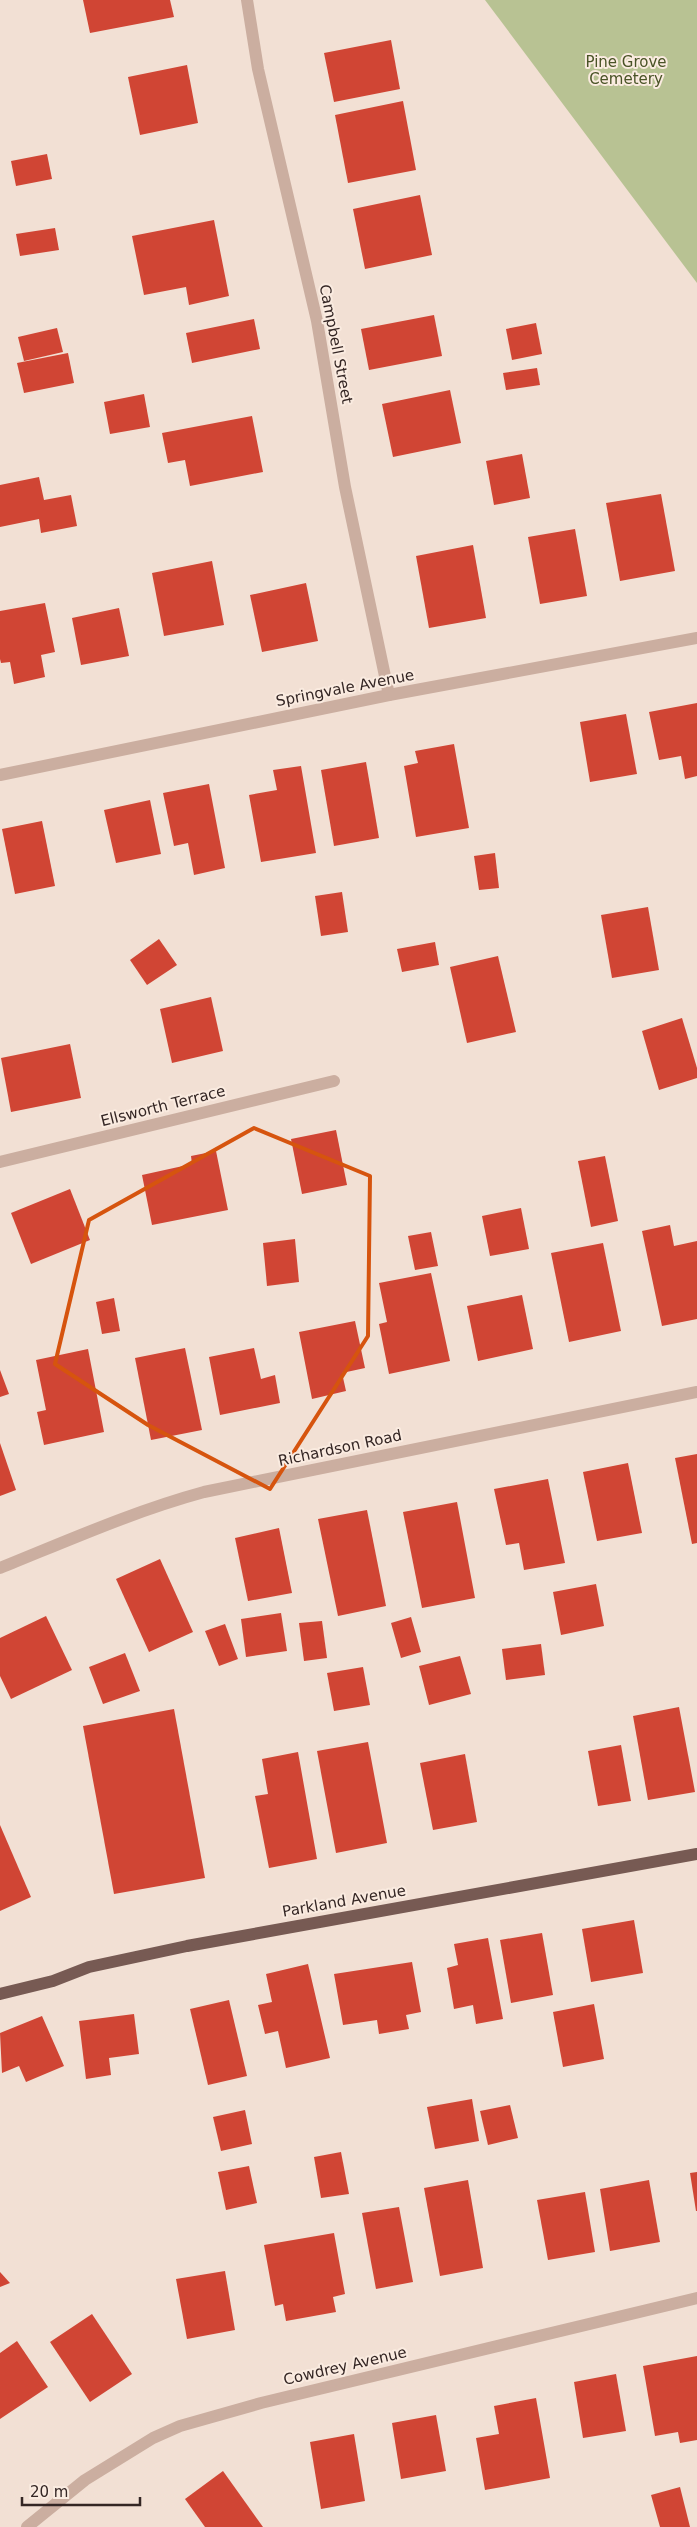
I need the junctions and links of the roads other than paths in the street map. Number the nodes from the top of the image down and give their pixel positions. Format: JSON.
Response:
{"nodes":[{"id":1,"x":246,"y":0,"type":"edge"},
{"id":2,"x":697,"y":638,"type":"edge"},
{"id":3,"x":389,"y":695,"type":"junction"},
{"id":4,"x":0,"y":775,"type":"edge"},
{"id":5,"x":334,"y":1081,"type":"dead end"},
{"id":6,"x":0,"y":1162,"type":"edge"},
{"id":7,"x":697,"y":1392,"type":"edge"},
{"id":8,"x":0,"y":1568,"type":"edge"},
{"id":9,"x":697,"y":1854,"type":"edge"},
{"id":10,"x":0,"y":1994,"type":"edge"},
{"id":11,"x":697,"y":2298,"type":"edge"},
{"id":12,"x":26,"y":2527,"type":"edge"}],
"edges":[{"from":1,"to":3,"type":"street","name":"Campbell Street"},
{"from":2,"to":3,"type":"street","name":"Springvale Avenue"},
{"from":3,"to":4,"type":"street","name":"Springvale Avenue"},
{"from":5,"to":6,"type":"street","name":"Ellsworth Terrace"},
{"from":7,"to":8,"type":"street","name":"Richardson Road"},
{"from":9,"to":10,"type":"main road","name":"Parkland Avenue"},
{"from":11,"to":12,"type":"street","name":"Cowdrey Avenue"}]}
